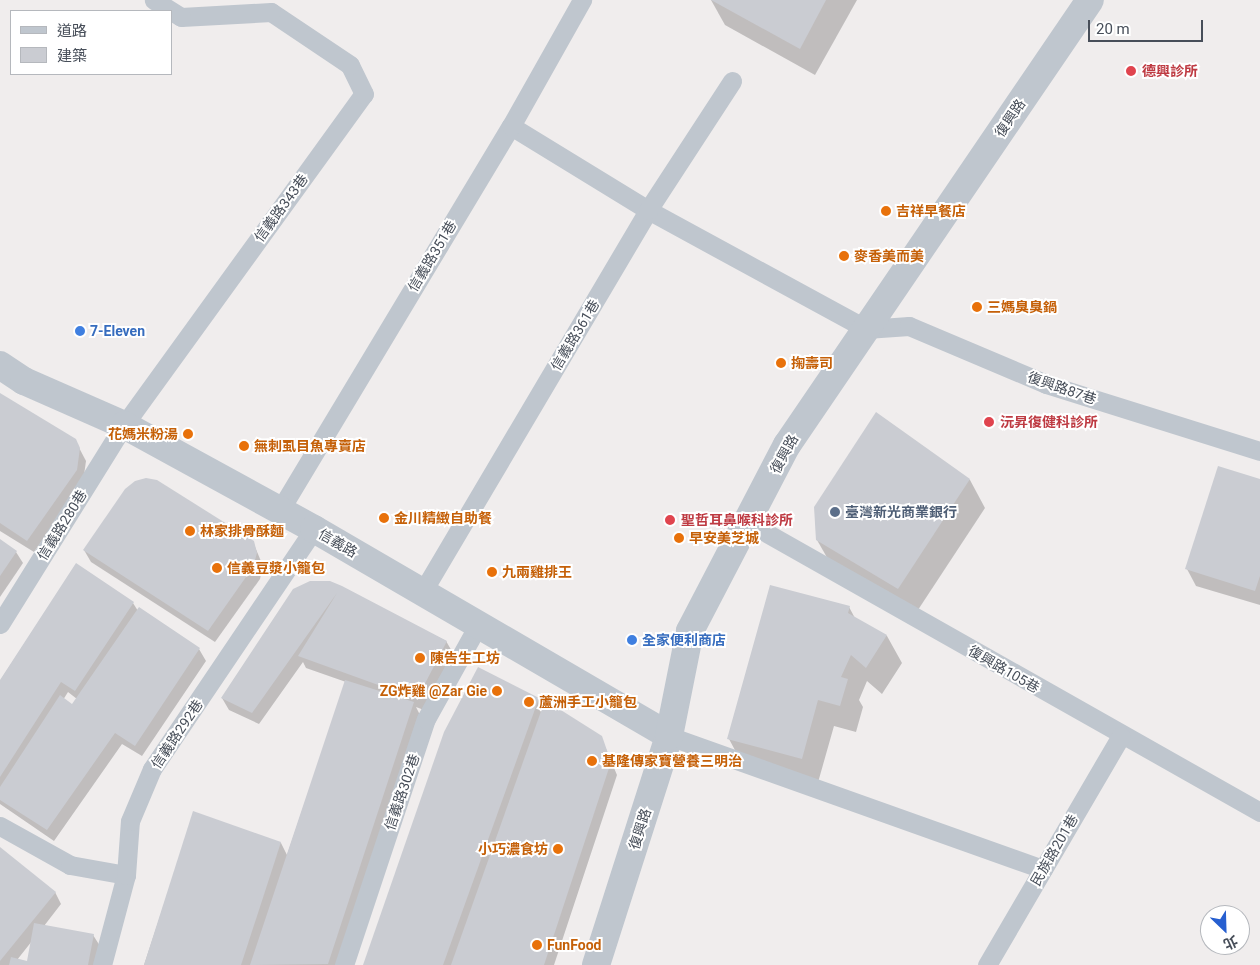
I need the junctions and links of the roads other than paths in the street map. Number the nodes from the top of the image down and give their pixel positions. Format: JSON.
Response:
{"nodes":[{"id":1,"x":154,"y":0,"type":"edge"},
{"id":2,"x":582,"y":0,"type":"edge"},
{"id":3,"x":1090,"y":0,"type":"edge"},
{"id":4,"x":170,"y":10,"type":"edge"},
{"id":5,"x":172,"y":11,"type":"edge"},
{"id":6,"x":732,"y":82,"type":"dead end"},
{"id":7,"x":510,"y":126,"type":"junction"},
{"id":8,"x":648,"y":210,"type":"junction"},
{"id":9,"x":866,"y":329,"type":"junction"},
{"id":10,"x":0,"y":364,"type":"edge"},
{"id":11,"x":124,"y":425,"type":"junction"},
{"id":12,"x":1260,"y":451,"type":"edge"},
{"id":13,"x":280,"y":510,"type":"junction"},
{"id":14,"x":749,"y":523,"type":"junction"},
{"id":15,"x":314,"y":529,"type":"junction"},
{"id":16,"x":423,"y":592,"type":"junction"},
{"id":17,"x":0,"y":624,"type":"edge"},
{"id":18,"x":477,"y":626,"type":"junction"},
{"id":19,"x":669,"y":736,"type":"junction"},
{"id":20,"x":1121,"y":736,"type":"junction"},
{"id":21,"x":1260,"y":812,"type":"edge"},
{"id":22,"x":0,"y":826,"type":"edge"},
{"id":23,"x":1043,"y":869,"type":"junction"},
{"id":24,"x":126,"y":875,"type":"junction"},
{"id":25,"x":102,"y":965,"type":"edge"},
{"id":26,"x":344,"y":965,"type":"edge"},
{"id":27,"x":596,"y":965,"type":"edge"},
{"id":28,"x":987,"y":965,"type":"edge"}],
"edges":[{"from":1,"to":4,"type":"lane","name":"信義路343巷"},
{"from":2,"to":7,"type":"lane","name":"信義路351巷"},
{"from":3,"to":9,"type":"street","name":"復興路"},
{"from":5,"to":11,"type":"lane","name":"信義路343巷"},
{"from":6,"to":8,"type":"lane","name":"信義路361巷"},
{"from":7,"to":8,"type":"lane"},
{"from":7,"to":13,"type":"lane","name":"信義路351巷"},
{"from":8,"to":9,"type":"lane"},
{"from":8,"to":16,"type":"lane","name":"信義路361巷"},
{"from":9,"to":12,"type":"lane","name":"復興路87巷"},
{"from":9,"to":14,"type":"street","name":"復興路"},
{"from":10,"to":11,"type":"street","name":"信義路"},
{"from":11,"to":13,"type":"street","name":"信義路"},
{"from":11,"to":17,"type":"lane","name":"信義路280巷"},
{"from":13,"to":15,"type":"street","name":"信義路"},
{"from":14,"to":19,"type":"street","name":"復興路"},
{"from":14,"to":20,"type":"lane","name":"復興路105巷"},
{"from":15,"to":16,"type":"street","name":"信義路"},
{"from":15,"to":24,"type":"lane","name":"信義路292巷"},
{"from":16,"to":18,"type":"street","name":"信義路"},
{"from":18,"to":19,"type":"street","name":"信義路"},
{"from":18,"to":26,"type":"lane","name":"信義路302巷"},
{"from":19,"to":23,"type":"lane"},
{"from":19,"to":27,"type":"street","name":"復興路"},
{"from":20,"to":21,"type":"lane","name":"復興路105巷"},
{"from":20,"to":23,"type":"lane","name":"民族路201巷"},
{"from":22,"to":24,"type":"lane"},
{"from":23,"to":28,"type":"lane","name":"民族路201巷"},
{"from":24,"to":25,"type":"lane","name":"信義路292巷"}]}
